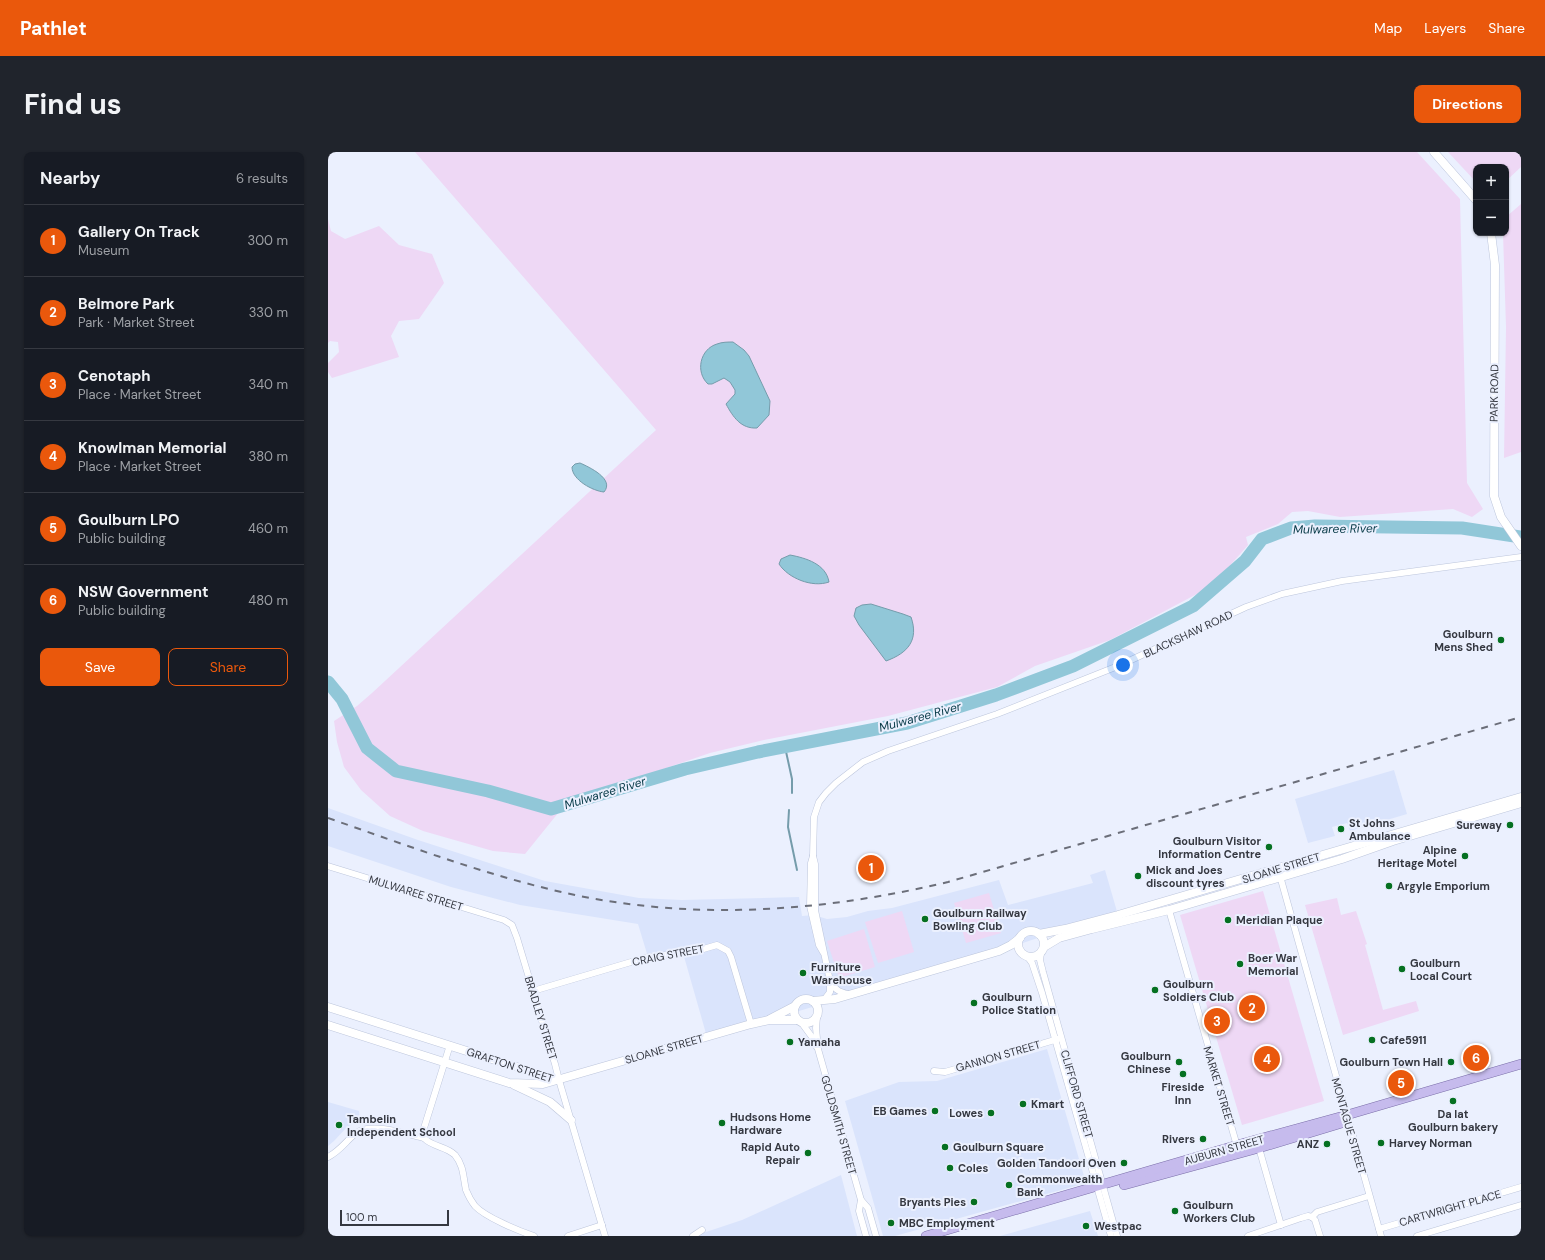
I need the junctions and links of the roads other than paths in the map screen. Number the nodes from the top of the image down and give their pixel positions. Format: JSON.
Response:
{"nodes":[{"id":1,"x":1434,"y":152,"type":"edge"},
{"id":2,"x":1473,"y":197,"type":"edge"},
{"id":3,"x":1491,"y":236,"type":"edge"},
{"id":4,"x":1519,"y":544,"type":"edge"},
{"id":5,"x":1521,"y":557,"type":"edge"},
{"id":6,"x":1521,"y":797,"type":"edge"},
{"id":7,"x":1521,"y":803,"type":"edge"},
{"id":8,"x":1304,"y":856,"type":"dead end"},
{"id":9,"x":1319,"y":856,"type":"junction"},
{"id":10,"x":328,"y":866,"type":"edge"},
{"id":11,"x":1280,"y":876,"type":"junction"},
{"id":12,"x":1231,"y":882,"type":"junction"},
{"id":13,"x":1169,"y":910,"type":"junction"},
{"id":14,"x":1118,"y":915,"type":"junction"},
{"id":15,"x":504,"y":920,"type":"joint"},
{"id":16,"x":1039,"y":934,"type":"junction"},
{"id":17,"x":1020,"y":938,"type":"junction"},
{"id":18,"x":1043,"y":950,"type":"junction"},
{"id":19,"x":999,"y":951,"type":"junction"},
{"id":20,"x":1024,"y":954,"type":"junction"},
{"id":21,"x":830,"y":981,"type":"junction"},
{"id":22,"x":533,"y":991,"type":"junction"},
{"id":23,"x":850,"y":995,"type":"junction"},
{"id":24,"x":835,"y":999,"type":"junction"},
{"id":25,"x":824,"y":1000,"type":"junction"},
{"id":26,"x":813,"y":1001,"type":"junction"},
{"id":27,"x":795,"y":1006,"type":"junction"},
{"id":28,"x":328,"y":1007,"type":"edge"},
{"id":29,"x":817,"y":1015,"type":"junction"},
{"id":30,"x":769,"y":1020,"type":"junction"},
{"id":31,"x":799,"y":1021,"type":"junction"},
{"id":32,"x":751,"y":1024,"type":"junction"},
{"id":33,"x":328,"y":1025,"type":"edge"},
{"id":34,"x":1058,"y":1039,"type":"junction"},
{"id":35,"x":450,"y":1045,"type":"junction"},
{"id":36,"x":818,"y":1049,"type":"junction"},
{"id":37,"x":445,"y":1061,"type":"junction"},
{"id":38,"x":1521,"y":1064,"type":"edge"},
{"id":39,"x":1521,"y":1069,"type":"edge"},
{"id":40,"x":934,"y":1071,"type":"dead end"},
{"id":41,"x":559,"y":1080,"type":"junction"},
{"id":42,"x":509,"y":1083,"type":"junction"},
{"id":43,"x":1348,"y":1118,"type":"junction"},
{"id":44,"x":571,"y":1120,"type":"junction"},
{"id":45,"x":424,"y":1138,"type":"junction"},
{"id":46,"x":1237,"y":1146,"type":"junction"},
{"id":47,"x":1259,"y":1148,"type":"junction"},
{"id":48,"x":328,"y":1157,"type":"edge"},
{"id":49,"x":1521,"y":1187,"type":"edge"},
{"id":50,"x":1100,"y":1189,"type":"junction"},
{"id":51,"x":1369,"y":1196,"type":"junction"},
{"id":52,"x":860,"y":1200,"type":"junction"},
{"id":53,"x":1521,"y":1205,"type":"edge"},
{"id":54,"x":1312,"y":1217,"type":"junction"},
{"id":55,"x":1281,"y":1224,"type":"junction"},
{"id":56,"x":602,"y":1225,"type":"junction"},
{"id":57,"x":1267,"y":1229,"type":"junction"},
{"id":58,"x":1379,"y":1229,"type":"junction"},
{"id":59,"x":702,"y":1230,"type":"dead end"},
{"id":60,"x":534,"y":1236,"type":"edge"},
{"id":61,"x":568,"y":1236,"type":"edge"},
{"id":62,"x":605,"y":1236,"type":"edge"},
{"id":63,"x":693,"y":1236,"type":"edge"},
{"id":64,"x":866,"y":1236,"type":"edge"},
{"id":65,"x":876,"y":1236,"type":"edge"},
{"id":66,"x":926,"y":1236,"type":"edge"},
{"id":67,"x":946,"y":1236,"type":"edge"},
{"id":68,"x":1111,"y":1236,"type":"edge"},
{"id":69,"x":1116,"y":1236,"type":"edge"},
{"id":70,"x":1248,"y":1236,"type":"edge"},
{"id":71,"x":1269,"y":1236,"type":"edge"},
{"id":72,"x":1320,"y":1236,"type":"edge"},
{"id":73,"x":1381,"y":1236,"type":"edge"},
{"id":74,"x":1417,"y":1236,"type":"edge"}],
"edges":[{"from":1,"to":2,"type":"street"},
{"from":3,"to":4,"type":"street","name":"PARK ROAD"},
{"from":5,"to":21,"type":"street","name":"BLACKSHAW ROAD"},
{"from":6,"to":9,"type":"street","name":"SLOANE STREET"},
{"from":7,"to":11,"type":"street","name":"SLOANE STREET"},
{"from":8,"to":9,"type":"street"},
{"from":9,"to":12,"type":"street","name":"SLOANE STREET"},
{"from":10,"to":15,"type":"street","name":"MULWAREE STREET"},
{"from":11,"to":12,"type":"street"},
{"from":11,"to":13,"type":"street","name":"SLOANE STREET"},
{"from":11,"to":43,"type":"street","name":"MONTAGUE STREET"},
{"from":12,"to":14,"type":"street","name":"SLOANE STREET"},
{"from":13,"to":14,"type":"street"},
{"from":13,"to":18,"type":"street","name":"SLOANE STREET"},
{"from":13,"to":46,"type":"street","name":"MARKET STREET"},
{"from":14,"to":16,"type":"street","name":"SLOANE STREET"},
{"from":15,"to":22,"type":"street","name":"BRADLEY STREET"},
{"from":16,"to":17,"type":"street"},
{"from":16,"to":18,"type":"street"},
{"from":17,"to":19,"type":"street"},
{"from":17,"to":20,"type":"street"},
{"from":18,"to":20,"type":"street"},
{"from":18,"to":34,"type":"street","name":"CLIFFORD STREET"},
{"from":19,"to":20,"type":"street"},
{"from":19,"to":23,"type":"street"},
{"from":20,"to":34,"type":"street","name":"CLIFFORD STREET"},
{"from":21,"to":23,"type":"street"},
{"from":21,"to":25,"type":"street"},
{"from":22,"to":32,"type":"street","name":"CRAIG STREET"},
{"from":22,"to":41,"type":"street","name":"BRADLEY STREET"},
{"from":23,"to":24,"type":"street"},
{"from":24,"to":25,"type":"street"},
{"from":24,"to":29,"type":"street"},
{"from":25,"to":26,"type":"street"},
{"from":26,"to":27,"type":"street"},
{"from":26,"to":29,"type":"street"},
{"from":27,"to":30,"type":"street","name":"SLOANE STREET"},
{"from":27,"to":31,"type":"street"},
{"from":28,"to":35,"type":"street","name":"GRAFTON STREET"},
{"from":29,"to":31,"type":"street"},
{"from":29,"to":36,"type":"street","name":"GOLDSMITH STREET"},
{"from":30,"to":31,"type":"street","name":"SLOANE STREET"},
{"from":30,"to":32,"type":"street","name":"SLOANE STREET"},
{"from":31,"to":36,"type":"street","name":"GOLDSMITH STREET"},
{"from":32,"to":41,"type":"street","name":"SLOANE STREET"},
{"from":33,"to":37,"type":"street","name":"GRAFTON STREET"},
{"from":34,"to":40,"type":"street","name":"GANNON STREET"},
{"from":34,"to":50,"type":"street","name":"CLIFFORD STREET"},
{"from":35,"to":37,"type":"street"},
{"from":35,"to":41,"type":"street","name":"GRAFTON STREET"},
{"from":36,"to":52,"type":"street","name":"GOLDSMITH STREET"},
{"from":37,"to":42,"type":"street","name":"GRAFTON STREET"},
{"from":37,"to":45,"type":"street"},
{"from":38,"to":43,"type":"main road","name":"AUBURN STREET"},
{"from":39,"to":43,"type":"main road","name":"AUBURN STREET"},
{"from":41,"to":42,"type":"street","name":"GRAFTON STREET"},
{"from":41,"to":44,"type":"street","name":"BRADLEY STREET"},
{"from":42,"to":44,"type":"street"},
{"from":43,"to":46,"type":"main road","name":"AUBURN STREET"},
{"from":43,"to":47,"type":"main road","name":"AUBURN STREET"},
{"from":43,"to":51,"type":"street","name":"MONTAGUE STREET"},
{"from":44,"to":56,"type":"street","name":"BRADLEY STREET"},
{"from":45,"to":48,"type":"street"},
{"from":45,"to":60,"type":"street"},
{"from":46,"to":50,"type":"main road","name":"AUBURN STREET"},
{"from":47,"to":50,"type":"main road","name":"AUBURN STREET"},
{"from":47,"to":55,"type":"street"},
{"from":49,"to":58,"type":"street","name":"CARTWRIGHT PLACE"},
{"from":50,"to":66,"type":"main road","name":"AUBURN STREET"},
{"from":50,"to":67,"type":"main road","name":"AUBURN STREET"},
{"from":50,"to":68,"type":"street","name":"CLIFFORD STREET"},
{"from":50,"to":69,"type":"street","name":"CLIFFORD STREET"},
{"from":51,"to":54,"type":"street"},
{"from":51,"to":58,"type":"street","name":"MONTAGUE STREET"},
{"from":52,"to":64,"type":"street","name":"GOLDSMITH STREET"},
{"from":52,"to":65,"type":"street","name":"GOLDSMITH STREET"},
{"from":53,"to":74,"type":"street","name":"CARTWRIGHT PLACE"},
{"from":54,"to":55,"type":"street"},
{"from":54,"to":72,"type":"street"},
{"from":55,"to":57,"type":"street"},
{"from":56,"to":61,"type":"street"},
{"from":56,"to":62,"type":"street","name":"BRADLEY STREET"},
{"from":57,"to":70,"type":"street"},
{"from":57,"to":71,"type":"street"},
{"from":58,"to":73,"type":"street","name":"MONTAGUE STREET"},
{"from":59,"to":63,"type":"street"}]}
